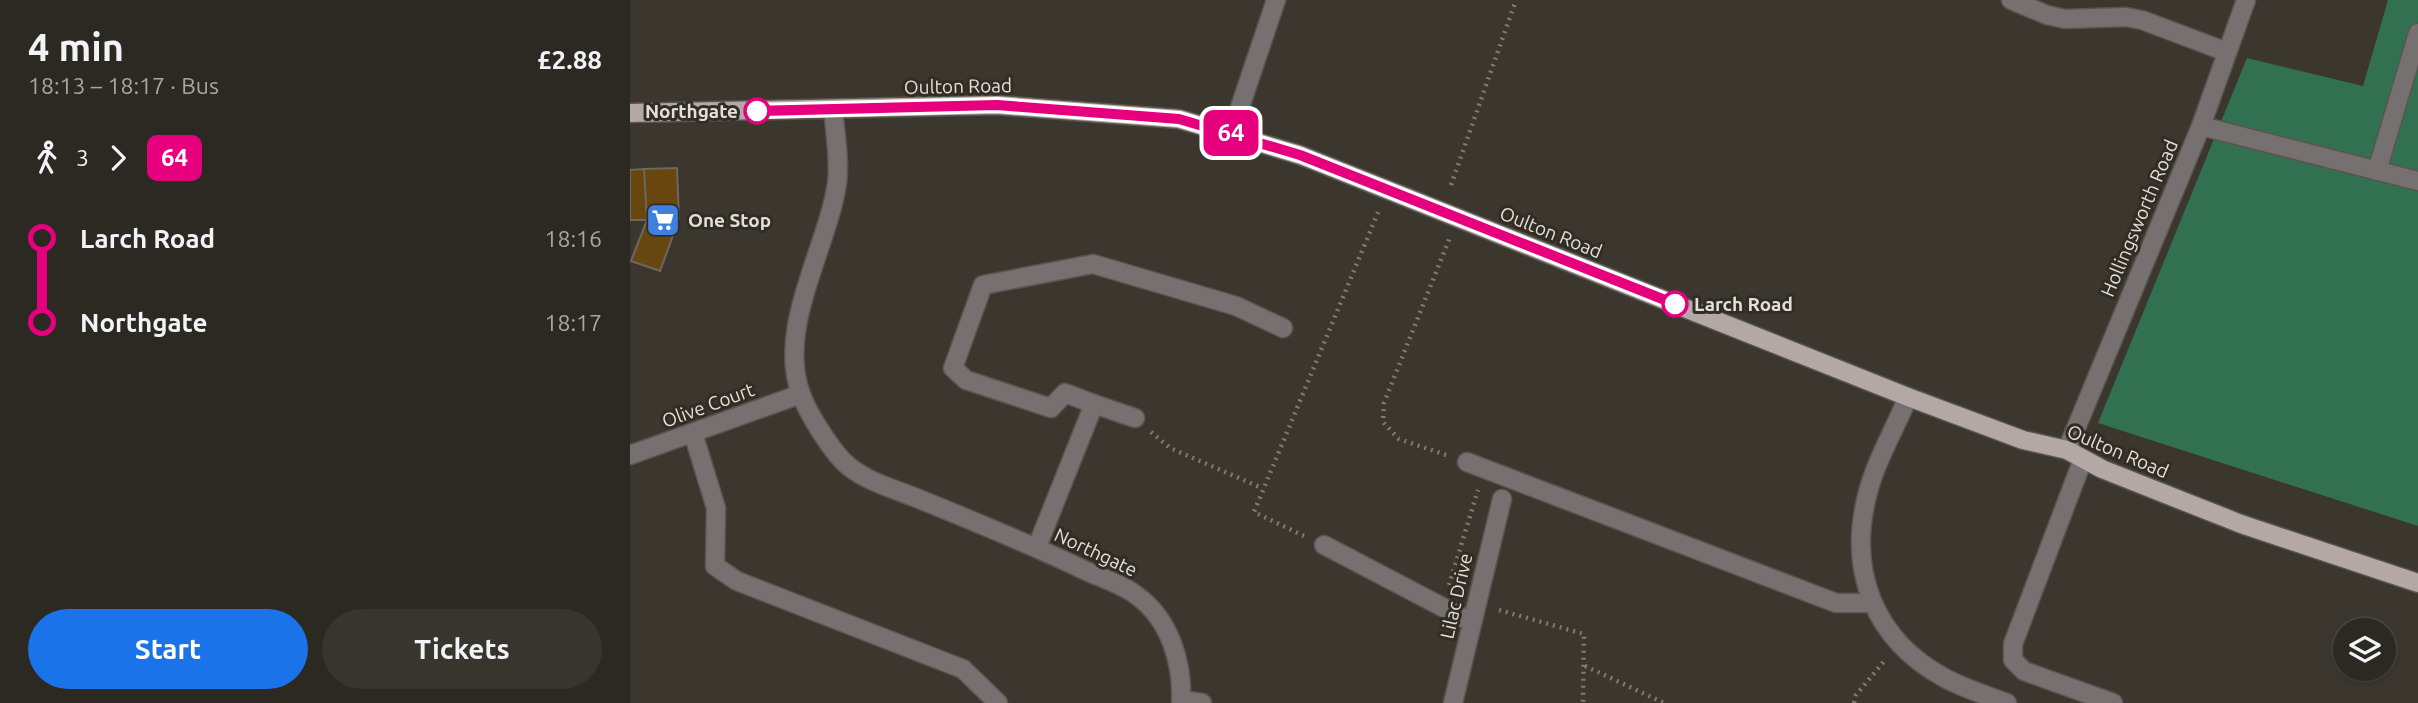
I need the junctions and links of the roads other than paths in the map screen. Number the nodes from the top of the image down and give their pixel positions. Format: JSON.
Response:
{"nodes":[{"id":1,"x":1276,"y":0,"type":"edge"},
{"id":2,"x":2011,"y":0,"type":"edge"},
{"id":3,"x":2246,"y":0,"type":"edge"},
{"id":4,"x":2418,"y":33,"type":"edge"},
{"id":5,"x":2227,"y":52,"type":"junction"},
{"id":6,"x":833,"y":109,"type":"junction"},
{"id":7,"x":630,"y":113,"type":"edge"},
{"id":8,"x":2201,"y":126,"type":"junction"},
{"id":9,"x":1231,"y":134,"type":"junction"},
{"id":10,"x":2377,"y":171,"type":"junction"},
{"id":11,"x":2418,"y":181,"type":"edge"},
{"id":12,"x":1283,"y":328,"type":"dead end"},
{"id":13,"x":801,"y":394,"type":"junction"},
{"id":14,"x":1908,"y":397,"type":"junction"},
{"id":15,"x":1094,"y":404,"type":"junction"},
{"id":16,"x":1135,"y":418,"type":"road end"},
{"id":17,"x":693,"y":432,"type":"junction"},
{"id":18,"x":2067,"y":450,"type":"junction"},
{"id":19,"x":630,"y":455,"type":"edge"},
{"id":20,"x":2083,"y":459,"type":"junction"},
{"id":21,"x":1475,"y":466,"type":"road end"},
{"id":22,"x":1502,"y":499,"type":"dead end"},
{"id":23,"x":1037,"y":547,"type":"junction"},
{"id":24,"x":1327,"y":547,"type":"road end"},
{"id":25,"x":2418,"y":583,"type":"edge"},
{"id":26,"x":1872,"y":603,"type":"junction"},
{"id":27,"x":1471,"y":622,"type":"junction"},
{"id":28,"x":1181,"y":702,"type":"edge"},
{"id":29,"x":998,"y":703,"type":"edge"},
{"id":30,"x":1202,"y":703,"type":"edge"},
{"id":31,"x":1453,"y":703,"type":"edge"},
{"id":32,"x":2007,"y":703,"type":"edge"},
{"id":33,"x":2113,"y":703,"type":"edge"}],
"edges":[{"from":1,"to":9,"type":"street"},
{"from":2,"to":5,"type":"street"},
{"from":3,"to":5,"type":"street","name":"Hollingsworth Road"},
{"from":4,"to":10,"type":"street"},
{"from":5,"to":8,"type":"street","name":"Hollingsworth Road"},
{"from":6,"to":7,"type":"main road","name":"Oulton Road"},
{"from":6,"to":9,"type":"main road","name":"Oulton Road"},
{"from":6,"to":13,"type":"street","name":"Northgate"},
{"from":8,"to":10,"type":"street"},
{"from":8,"to":18,"type":"street","name":"Hollingsworth Road"},
{"from":9,"to":14,"type":"main road","name":"Oulton Road"},
{"from":10,"to":11,"type":"street"},
{"from":12,"to":15,"type":"street"},
{"from":13,"to":17,"type":"street","name":"Olive Court"},
{"from":13,"to":23,"type":"street","name":"Northgate"},
{"from":14,"to":18,"type":"main road","name":"Oulton Road"},
{"from":14,"to":26,"type":"street"},
{"from":15,"to":16,"type":"street"},
{"from":15,"to":23,"type":"street"},
{"from":17,"to":19,"type":"street","name":"Olive Court"},
{"from":17,"to":29,"type":"street"},
{"from":18,"to":20,"type":"main road","name":"Oulton Road"},
{"from":20,"to":25,"type":"main road","name":"Oulton Road"},
{"from":20,"to":33,"type":"street"},
{"from":21,"to":26,"type":"street"},
{"from":22,"to":27,"type":"street","name":"Lilac Drive"},
{"from":23,"to":28,"type":"street","name":"Northgate"},
{"from":24,"to":27,"type":"street"},
{"from":26,"to":32,"type":"street"},
{"from":27,"to":31,"type":"street","name":"Lilac Drive"},
{"from":28,"to":30,"type":"street"}]}
